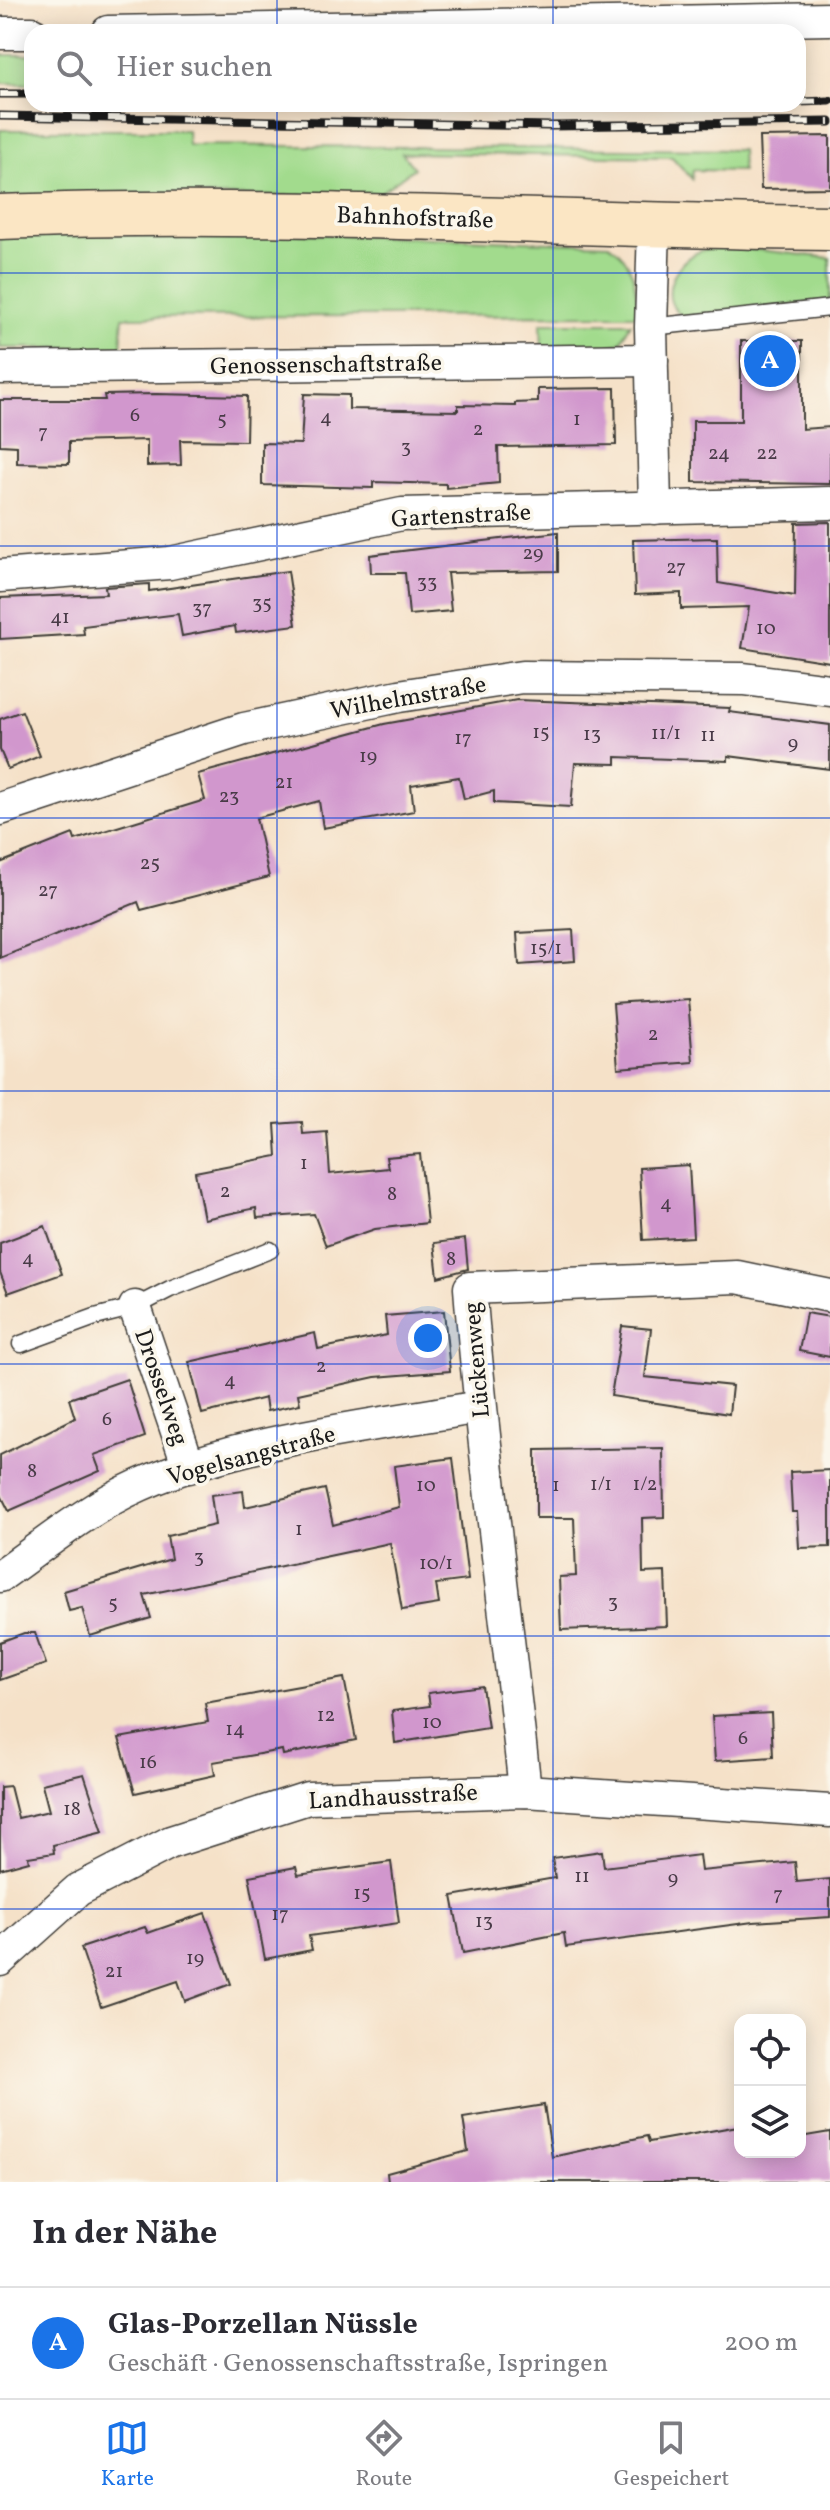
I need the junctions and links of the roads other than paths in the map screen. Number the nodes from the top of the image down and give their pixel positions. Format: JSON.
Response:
{"nodes":[{"id":1,"x":830,"y":19,"type":"edge"},
{"id":2,"x":552,"y":24,"type":"edge"},
{"id":3,"x":0,"y":33,"type":"edge"},
{"id":4,"x":24,"y":33,"type":"edge"},
{"id":5,"x":0,"y":217,"type":"edge"},
{"id":6,"x":654,"y":226,"type":"junction"},
{"id":7,"x":830,"y":228,"type":"edge"},
{"id":8,"x":830,"y":308,"type":"edge"},
{"id":9,"x":651,"y":327,"type":"junction"},
{"id":10,"x":652,"y":360,"type":"junction"},
{"id":11,"x":0,"y":368,"type":"edge"},
{"id":12,"x":830,"y":503,"type":"edge"},
{"id":13,"x":655,"y":508,"type":"junction"},
{"id":14,"x":0,"y":576,"type":"edge"},
{"id":15,"x":830,"y":690,"type":"edge"},
{"id":16,"x":0,"y":809,"type":"edge"},
{"id":17,"x":270,"y":1250,"type":"dead end"},
{"id":18,"x":830,"y":1296,"type":"edge"},
{"id":19,"x":135,"y":1307,"type":"junction"},
{"id":20,"x":21,"y":1344,"type":"dead end"},
{"id":21,"x":479,"y":1407,"type":"junction"},
{"id":22,"x":189,"y":1467,"type":"junction"},
{"id":23,"x":0,"y":1576,"type":"edge"},
{"id":24,"x":525,"y":1791,"type":"junction"},
{"id":25,"x":830,"y":1811,"type":"edge"},
{"id":26,"x":0,"y":1960,"type":"edge"}],
"edges":[{"from":1,"to":2,"type":"street"},
{"from":3,"to":4,"type":"street"},
{"from":5,"to":6,"type":"main road","name":"Bahnhofstraße"},
{"from":6,"to":7,"type":"main road","name":"Bahnhofstraße"},
{"from":6,"to":9,"type":"street"},
{"from":8,"to":9,"type":"lane"},
{"from":9,"to":10,"type":"street"},
{"from":10,"to":11,"type":"street","name":"Genossenschaftstraße"},
{"from":10,"to":13,"type":"street"},
{"from":12,"to":13,"type":"street","name":"Gartenstraße"},
{"from":13,"to":14,"type":"street","name":"Gartenstraße"},
{"from":15,"to":16,"type":"street","name":"Wilhelmstraße"},
{"from":17,"to":19,"type":"lane","name":"Drosselweg"},
{"from":18,"to":21,"type":"street","name":"Lückenweg"},
{"from":19,"to":20,"type":"lane","name":"Drosselweg"},
{"from":19,"to":22,"type":"street","name":"Drosselweg"},
{"from":21,"to":22,"type":"street","name":"Vogelsangstraße"},
{"from":21,"to":24,"type":"street","name":"Lückenweg"},
{"from":22,"to":23,"type":"street","name":"Vogelsangstraße"},
{"from":24,"to":25,"type":"street","name":"Landhausstraße"},
{"from":24,"to":26,"type":"street","name":"Landhausstraße"}]}
